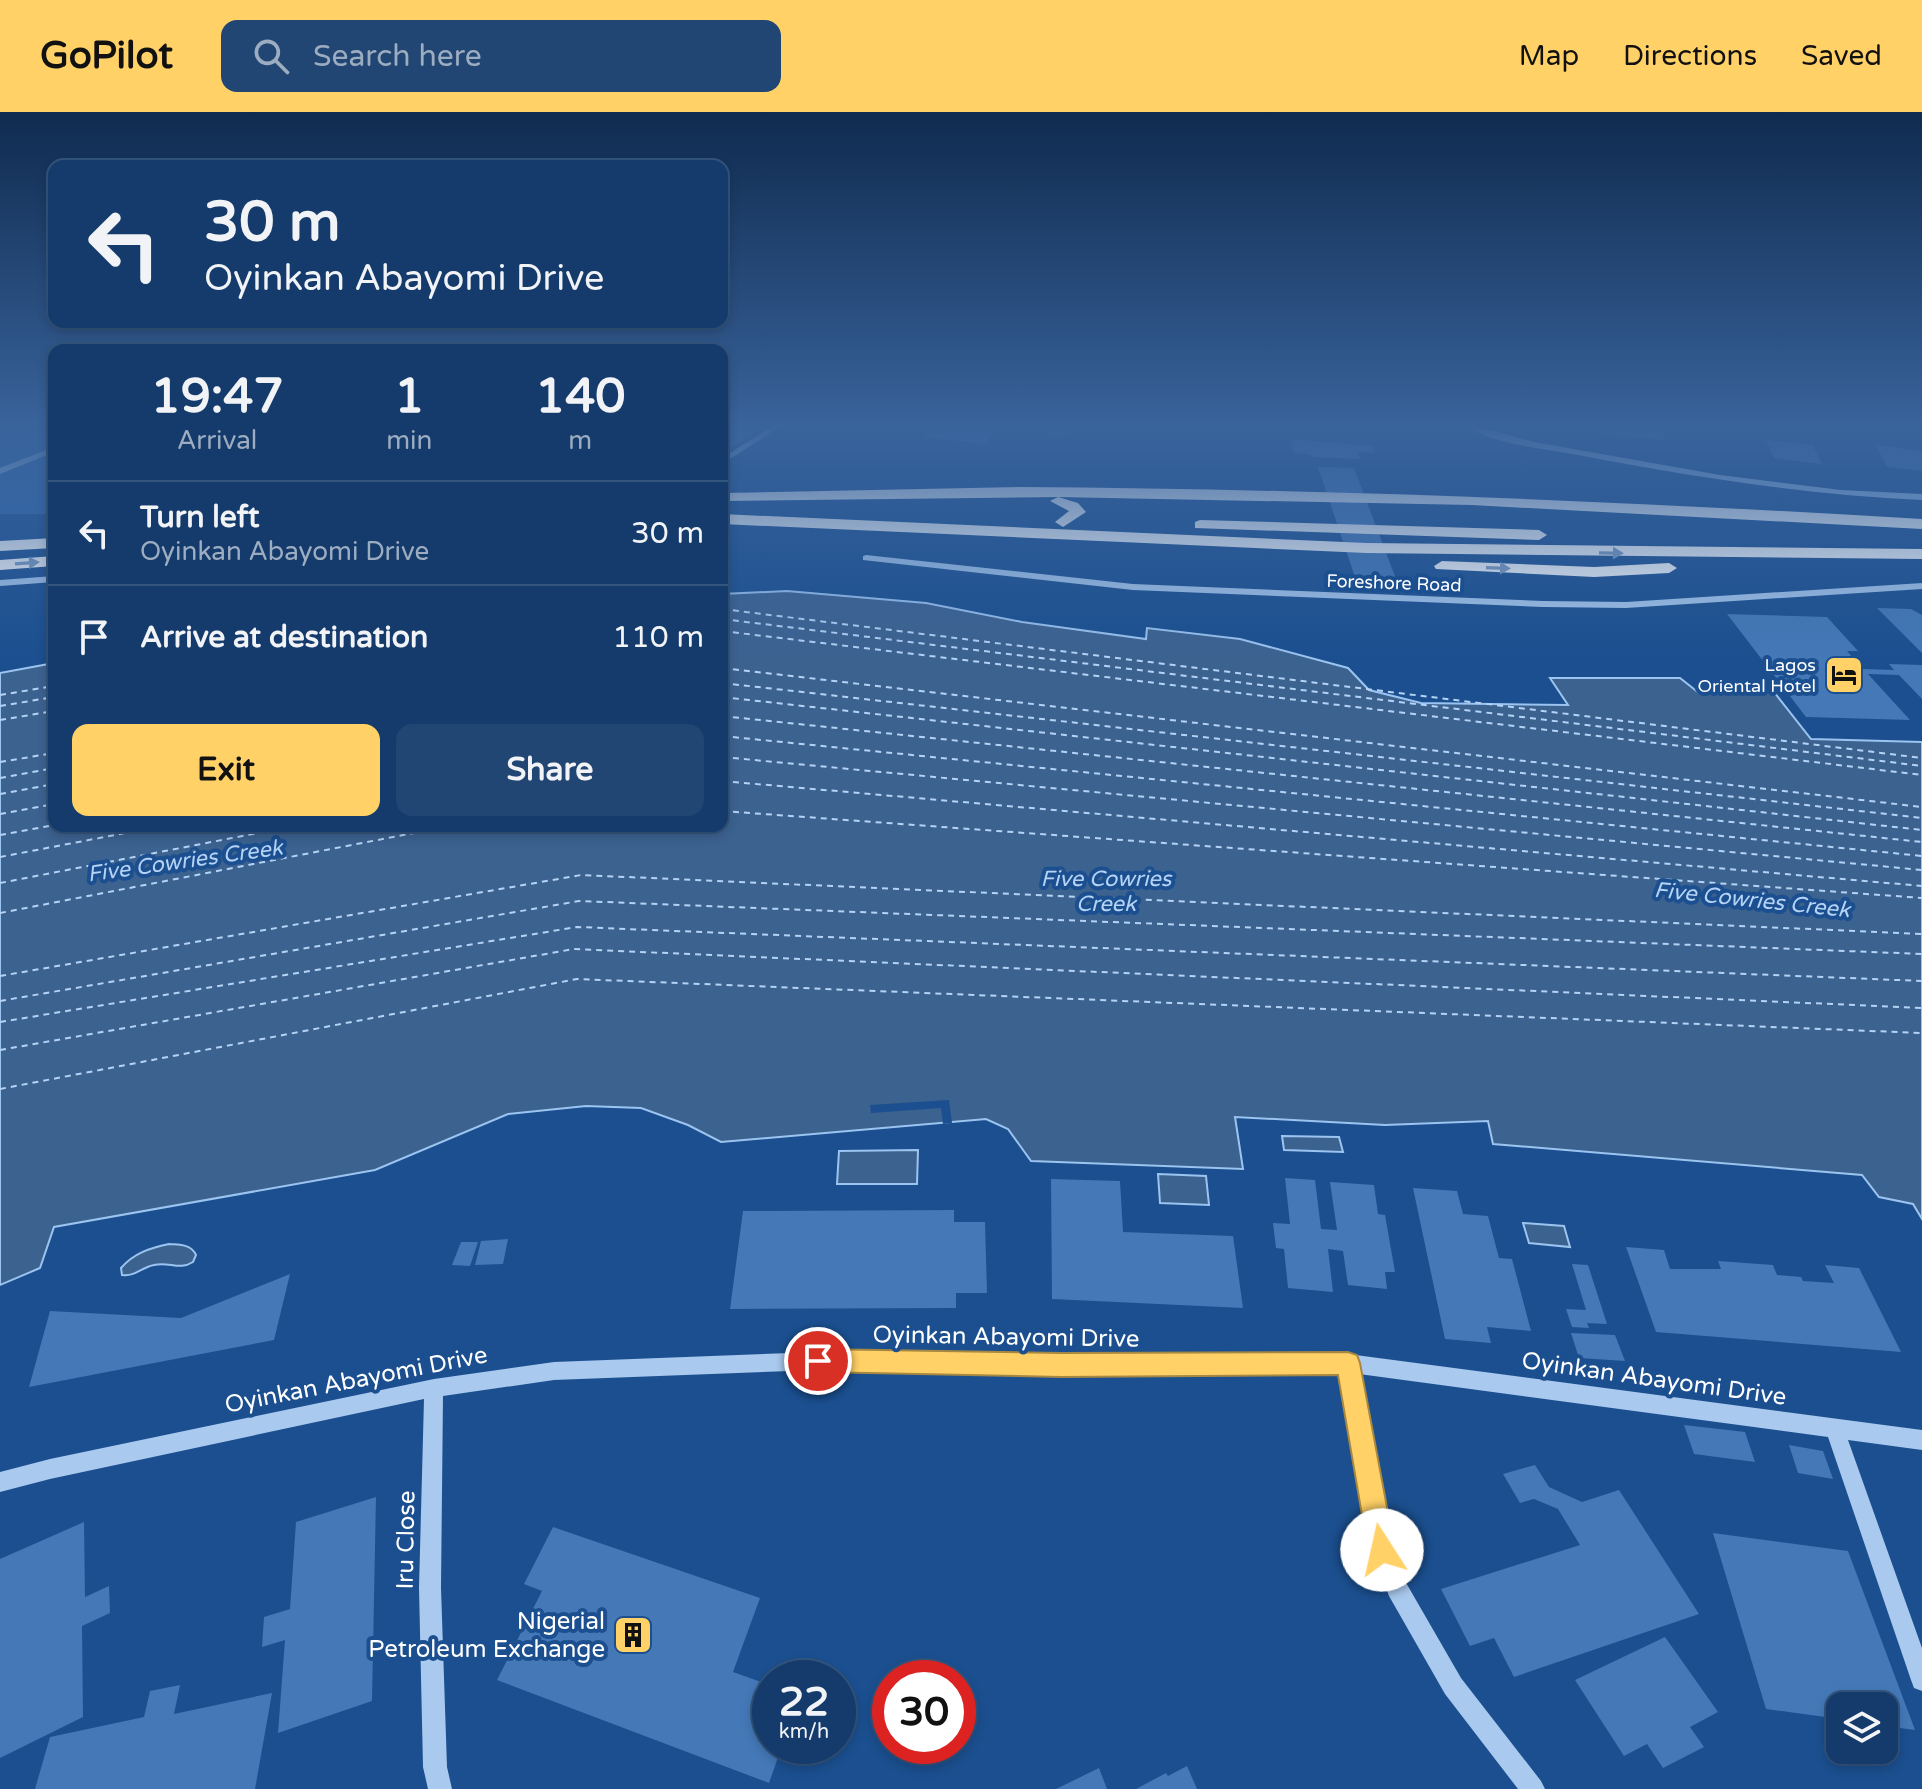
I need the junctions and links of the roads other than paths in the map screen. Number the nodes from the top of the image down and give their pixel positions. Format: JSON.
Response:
{"nodes":[{"id":1,"x":1068,"y":504,"type":"edge"},
{"id":2,"x":1171,"y":504,"type":"edge"},
{"id":3,"x":1559,"y":504,"type":"edge"},
{"id":4,"x":1742,"y":504,"type":"edge"},
{"id":5,"x":1922,"y":518,"type":"edge"},
{"id":6,"x":728,"y":519,"type":"edge"},
{"id":7,"x":750,"y":519,"type":"junction"},
{"id":8,"x":1063,"y":522,"type":"junction"},
{"id":9,"x":1922,"y":526,"type":"edge"},
{"id":10,"x":48,"y":543,"type":"edge"},
{"id":11,"x":1922,"y":545,"type":"edge"},
{"id":12,"x":0,"y":546,"type":"edge"},
{"id":13,"x":1922,"y":555,"type":"edge"},
{"id":14,"x":866,"y":558,"type":"dead end"},
{"id":15,"x":48,"y":561,"type":"edge"},
{"id":16,"x":0,"y":565,"type":"edge"},
{"id":17,"x":48,"y":579,"type":"edge"},
{"id":18,"x":0,"y":583,"type":"edge"},
{"id":19,"x":1922,"y":586,"type":"edge"},
{"id":20,"x":1348,"y":1363,"type":"junction"},
{"id":21,"x":434,"y":1388,"type":"junction"},
{"id":22,"x":1835,"y":1430,"type":"junction"},
{"id":23,"x":1922,"y":1440,"type":"edge"},
{"id":24,"x":0,"y":1482,"type":"edge"},
{"id":25,"x":1922,"y":1680,"type":"edge"},
{"id":26,"x":440,"y":1789,"type":"edge"},
{"id":27,"x":1533,"y":1789,"type":"edge"}],
"edges":[{"from":1,"to":8,"type":"highway"},
{"from":2,"to":9,"type":"highway"},
{"from":3,"to":9,"type":"highway"},
{"from":4,"to":5,"type":"highway"},
{"from":6,"to":7,"type":"highway"},
{"from":7,"to":8,"type":"highway"},
{"from":7,"to":13,"type":"highway","one_way":true},
{"from":8,"to":11,"type":"highway","one_way":true},
{"from":10,"to":12,"type":"highway"},
{"from":14,"to":19,"type":"street","name":"Foreshore Road"},
{"from":16,"to":15,"type":"highway","one_way":true},
{"from":17,"to":18,"type":"street"},
{"from":20,"to":21,"type":"street","name":"Oyinkan Abayomi Drive"},
{"from":20,"to":22,"type":"street","name":"Oyinkan Abayomi Drive"},
{"from":20,"to":27,"type":"street"},
{"from":21,"to":24,"type":"street","name":"Oyinkan Abayomi Drive"},
{"from":21,"to":26,"type":"street","name":"Iru Close"},
{"from":22,"to":23,"type":"street","name":"Oyinkan Abayomi Drive"},
{"from":22,"to":25,"type":"street"}]}
